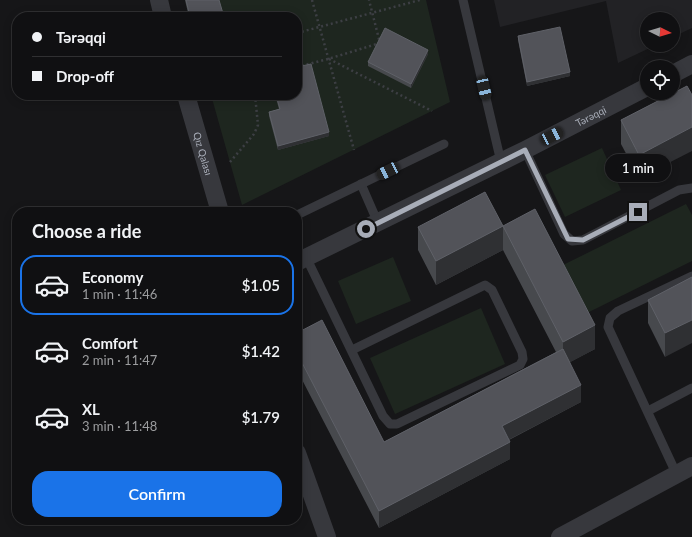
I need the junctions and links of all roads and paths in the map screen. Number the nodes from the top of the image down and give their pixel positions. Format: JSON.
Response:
{"nodes":[{"id":1,"x":158,"y":0,"type":"edge"},
{"id":2,"x":312,"y":0,"type":"edge"},
{"id":3,"x":369,"y":0,"type":"edge"},
{"id":4,"x":420,"y":0,"type":"edge"},
{"id":5,"x":463,"y":0,"type":"edge"},
{"id":6,"x":162,"y":12,"type":"edge"},
{"id":7,"x":372,"y":14,"type":"junction"},
{"id":8,"x":320,"y":28,"type":"junction"},
{"id":9,"x":302,"y":32,"type":"edge"},
{"id":10,"x":328,"y":59,"type":"junction"},
{"id":11,"x":692,"y":64,"type":"edge"},
{"id":12,"x":302,"y":66,"type":"edge"},
{"id":13,"x":680,"y":70,"type":"edge"},
{"id":14,"x":640,"y":91,"type":"edge"},
{"id":15,"x":187,"y":100,"type":"edge"},
{"id":16,"x":256,"y":100,"type":"edge"},
{"id":17,"x":432,"y":111,"type":"dead end"},
{"id":18,"x":444,"y":144,"type":"dead end"},
{"id":19,"x":354,"y":150,"type":"dead end"},
{"id":20,"x":525,"y":150,"type":"junction"},
{"id":21,"x":230,"y":162,"type":"dead end"},
{"id":22,"x":501,"y":162,"type":"junction"},
{"id":23,"x":361,"y":184,"type":"junction"},
{"id":24,"x":692,"y":188,"type":"edge"},
{"id":25,"x":219,"y":207,"type":"edge"},
{"id":26,"x":302,"y":213,"type":"edge"},
{"id":27,"x":378,"y":223,"type":"junction"},
{"id":28,"x":302,"y":260,"type":"edge"},
{"id":29,"x":692,"y":276,"type":"edge"},
{"id":30,"x":352,"y":350,"type":"junction"},
{"id":31,"x":692,"y":388,"type":"edge"},
{"id":32,"x":648,"y":411,"type":"junction"},
{"id":33,"x":692,"y":466,"type":"edge"},
{"id":34,"x":302,"y":467,"type":"edge"},
{"id":35,"x":676,"y":474,"type":"junction"},
{"id":36,"x":327,"y":537,"type":"edge"},
{"id":37,"x":560,"y":537,"type":"edge"}],
"edges":[{"from":1,"to":6,"type":"street"},
{"from":2,"to":8,"type":"path"},
{"from":3,"to":7,"type":"path"},
{"from":4,"to":7,"type":"path"},
{"from":5,"to":22,"type":"lane"},
{"from":7,"to":8,"type":"path"},
{"from":7,"to":10,"type":"path"},
{"from":8,"to":9,"type":"path"},
{"from":8,"to":10,"type":"path"},
{"from":10,"to":12,"type":"path"},
{"from":10,"to":17,"type":"path"},
{"from":10,"to":19,"type":"path"},
{"from":11,"to":13,"type":"street"},
{"from":14,"to":20,"type":"street","name":"Tərəqqi"},
{"from":15,"to":25,"type":"street","name":"Qız Qalası"},
{"from":16,"to":21,"type":"path"},
{"from":18,"to":23,"type":"lane"},
{"from":20,"to":22,"type":"street","name":"Tərəqqi"},
{"from":20,"to":24,"type":"lane"},
{"from":22,"to":27,"type":"street","name":"Tərəqqi"},
{"from":23,"to":26,"type":"lane"},
{"from":23,"to":27,"type":"lane"},
{"from":27,"to":28,"type":"street","name":"Tərəqqi"},
{"from":28,"to":30,"type":"lane"},
{"from":29,"to":32,"type":"lane"},
{"from":30,"to":30,"type":"lane"},
{"from":31,"to":32,"type":"lane"},
{"from":32,"to":35,"type":"lane"},
{"from":33,"to":35,"type":"street"},
{"from":34,"to":36,"type":"street"},
{"from":35,"to":37,"type":"street"}]}
